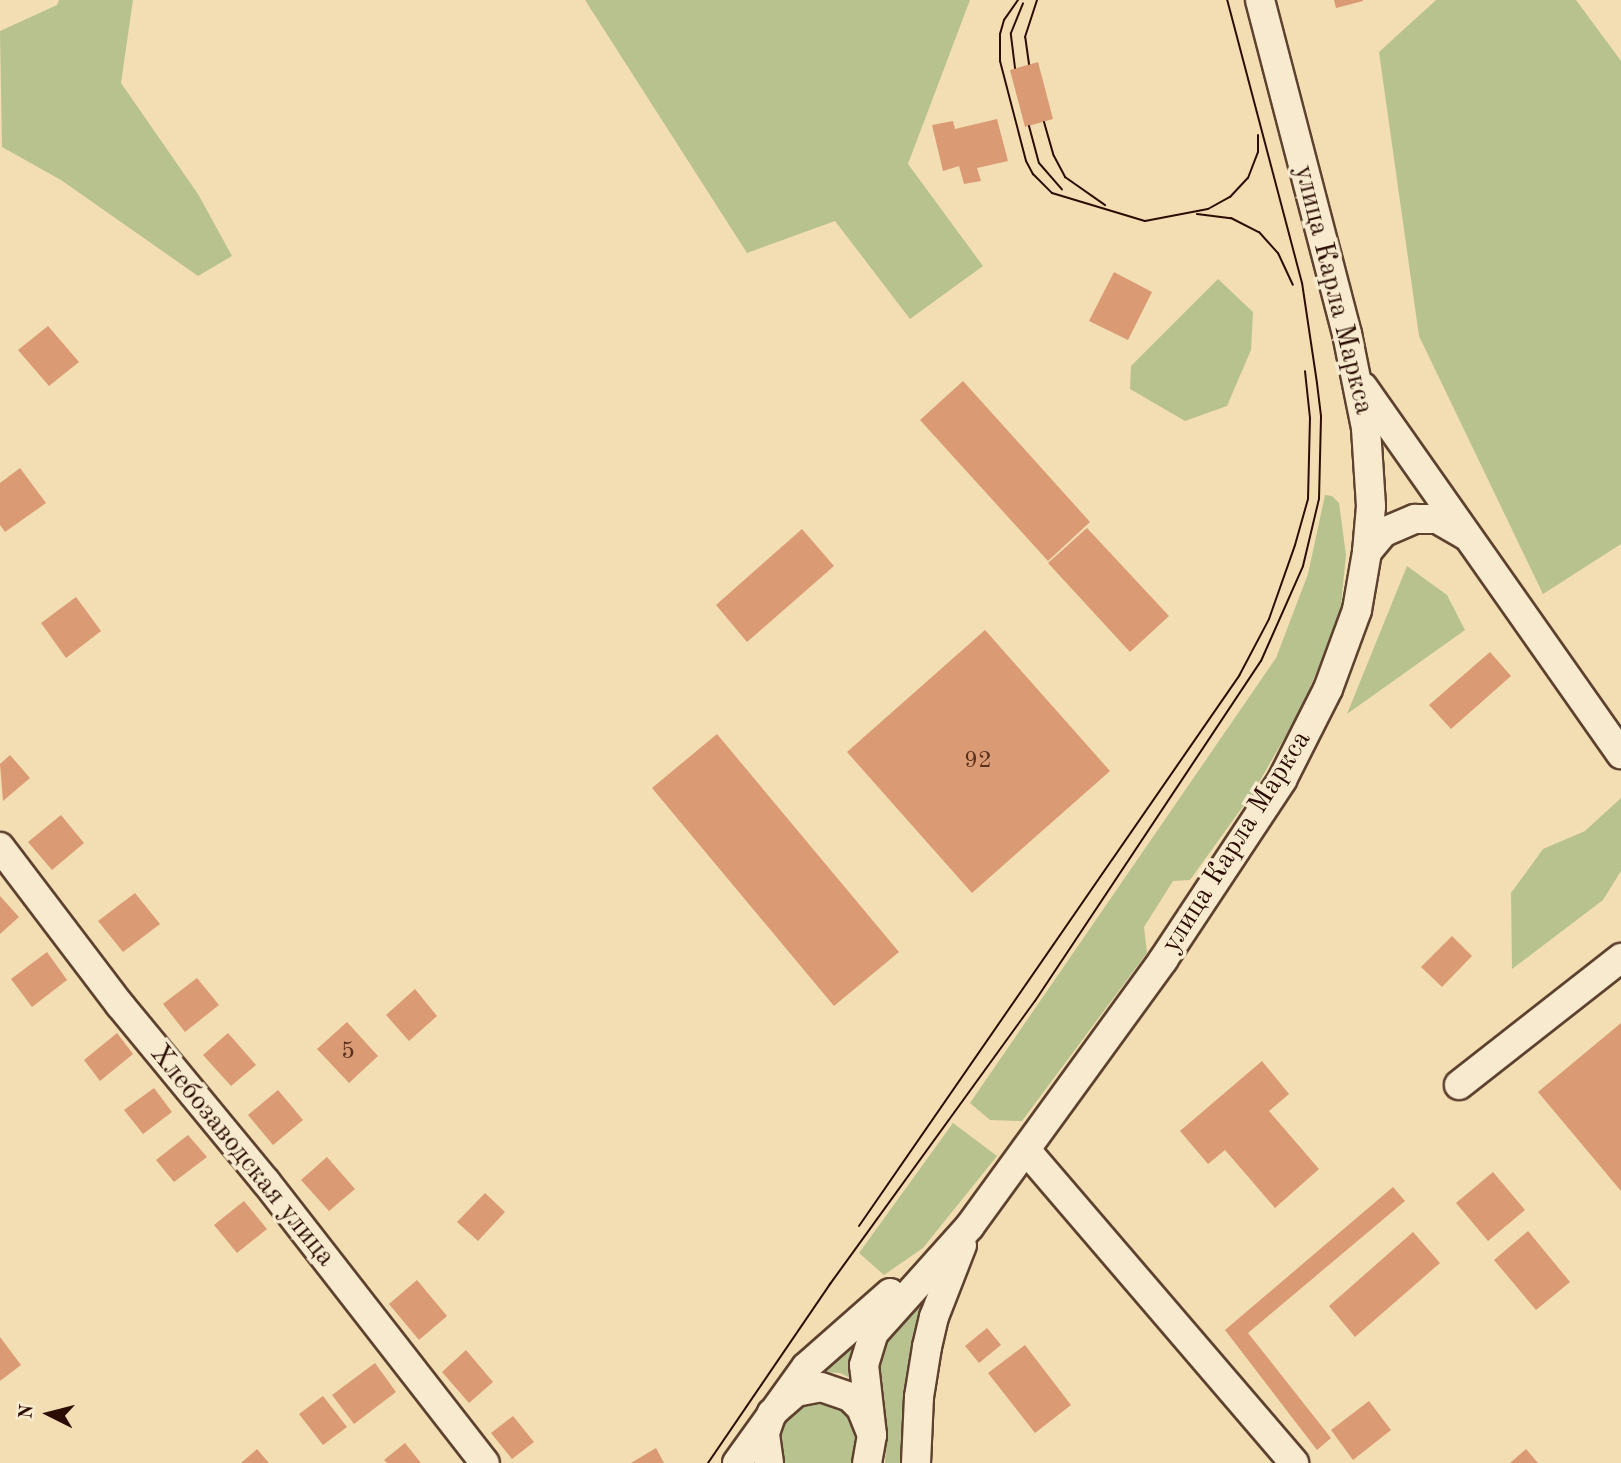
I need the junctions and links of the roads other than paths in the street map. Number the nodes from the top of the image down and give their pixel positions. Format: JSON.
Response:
{"nodes":[{"id":1,"x":1260,"y":0,"type":"edge"},
{"id":2,"x":1358,"y":379,"type":"junction"},
{"id":3,"x":1471,"y":540,"type":"junction"},
{"id":4,"x":1367,"y":552,"type":"junction"},
{"id":5,"x":1621,"y":754,"type":"edge"},
{"id":6,"x":0,"y":847,"type":"edge"},
{"id":7,"x":1621,"y":958,"type":"edge"},
{"id":8,"x":1459,"y":1085,"type":"dead end"},
{"id":9,"x":1026,"y":1150,"type":"junction"},
{"id":10,"x":970,"y":1226,"type":"junction"},
{"id":11,"x":772,"y":1413,"type":"junction"},
{"id":12,"x":870,"y":1453,"type":"edge"},
{"id":13,"x":485,"y":1463,"type":"edge"},
{"id":14,"x":737,"y":1463,"type":"edge"},
{"id":15,"x":769,"y":1463,"type":"edge"},
{"id":16,"x":916,"y":1463,"type":"edge"},
{"id":17,"x":1294,"y":1463,"type":"edge"}],
"edges":[{"from":1,"to":2,"type":"street","name":"улица Карла Маркса"},
{"from":2,"to":3,"type":"street"},
{"from":2,"to":4,"type":"street","name":"улица Карла Маркса"},
{"from":3,"to":4,"type":"street"},
{"from":3,"to":5,"type":"street"},
{"from":4,"to":9,"type":"street","name":"улица Карла Маркса"},
{"from":6,"to":13,"type":"street","name":"Хлебозаводская улица"},
{"from":7,"to":8,"type":"street"},
{"from":9,"to":10,"type":"street","name":"улица Карла Маркса"},
{"from":9,"to":17,"type":"street"},
{"from":10,"to":11,"type":"street","name":"улица Карла Маркса"},
{"from":10,"to":12,"type":"street","name":"улица Карла Маркса"},
{"from":10,"to":16,"type":"street"},
{"from":11,"to":12,"type":"street"},
{"from":11,"to":14,"type":"street","name":"улица Карла Маркса"},
{"from":11,"to":15,"type":"street"}]}
